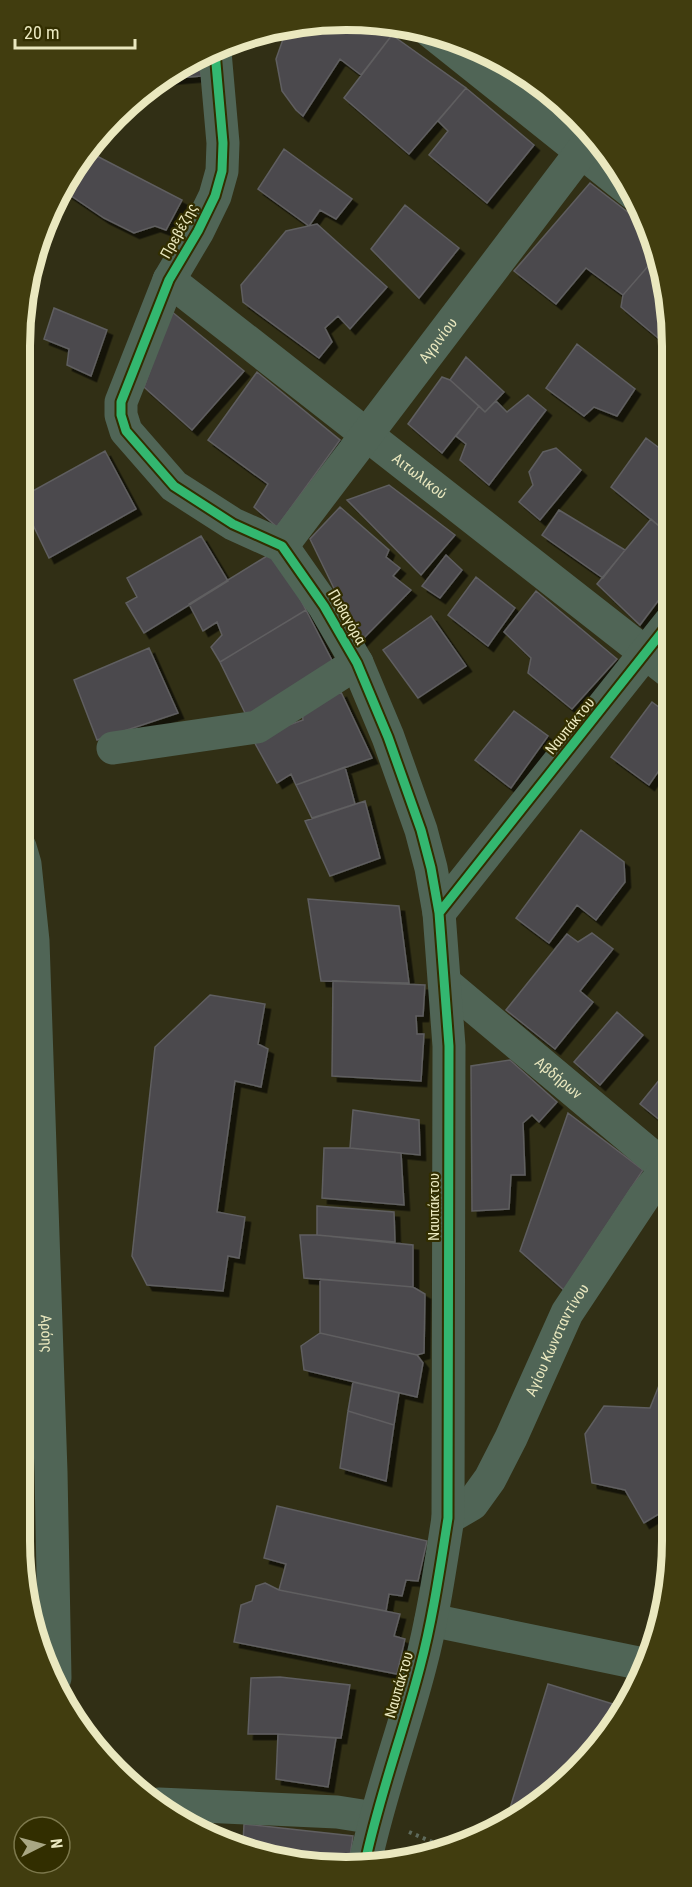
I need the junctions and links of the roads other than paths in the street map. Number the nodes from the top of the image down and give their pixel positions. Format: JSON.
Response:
{"nodes":[{"id":1,"x":455,"y":50,"type":"edge"},
{"id":2,"x":216,"y":58,"type":"edge"},
{"id":3,"x":587,"y":143,"type":"edge"},
{"id":4,"x":169,"y":280,"type":"junction"},
{"id":5,"x":121,"y":416,"type":"joint"},
{"id":6,"x":367,"y":434,"type":"junction"},
{"id":7,"x":282,"y":546,"type":"junction"},
{"id":8,"x":357,"y":663,"type":"junction"},
{"id":9,"x":659,"y":663,"type":"edge"},
{"id":10,"x":113,"y":748,"type":"dead end"},
{"id":11,"x":439,"y":913,"type":"junction"},
{"id":12,"x":30,"y":915,"type":"edge"},
{"id":13,"x":445,"y":983,"type":"junction"},
{"id":14,"x":662,"y":1161,"type":"edge"},
{"id":15,"x":662,"y":1177,"type":"edge"},
{"id":16,"x":448,"y":1518,"type":"junction"},
{"id":17,"x":431,"y":1620,"type":"junction"},
{"id":18,"x":638,"y":1663,"type":"edge"},
{"id":19,"x":55,"y":1664,"type":"edge"},
{"id":20,"x":171,"y":1805,"type":"edge"},
{"id":21,"x":375,"y":1818,"type":"junction"},
{"id":22,"x":367,"y":1856,"type":"edge"}],
"edges":[{"from":1,"to":3,"type":"street"},
{"from":2,"to":4,"type":"street","name":"Πρεβέζης"},
{"from":3,"to":6,"type":"street","name":"Αγρινίου"},
{"from":4,"to":5,"type":"street","name":"Πρεβέζης"},
{"from":4,"to":6,"type":"street","name":"Αιτωλικού"},
{"from":5,"to":7,"type":"street","name":"Πυθαγόρα"},
{"from":6,"to":7,"type":"street","name":"Αγρινίου"},
{"from":6,"to":9,"type":"street","name":"Αιτωλικού"},
{"from":7,"to":8,"type":"street","name":"Πυθαγόρα"},
{"from":8,"to":10,"type":"street"},
{"from":8,"to":11,"type":"street","name":"Πυθαγόρα"},
{"from":9,"to":11,"type":"street","name":"Ναυπάκτου"},
{"from":11,"to":13,"type":"street","name":"Ναυπάκτου"},
{"from":12,"to":19,"type":"street","name":"Αρόης"},
{"from":13,"to":14,"type":"street","name":"Αβδήρων"},
{"from":13,"to":16,"type":"street","name":"Ναυπάκτου"},
{"from":15,"to":16,"type":"street","name":"Αγίου Κωνσταντίνου"},
{"from":16,"to":17,"type":"street","name":"Ναυπάκτου"},
{"from":17,"to":18,"type":"street"},
{"from":17,"to":21,"type":"street","name":"Ναυπάκτου"},
{"from":20,"to":21,"type":"street"},
{"from":21,"to":22,"type":"street","name":"Ναυπάκτου"}]}
